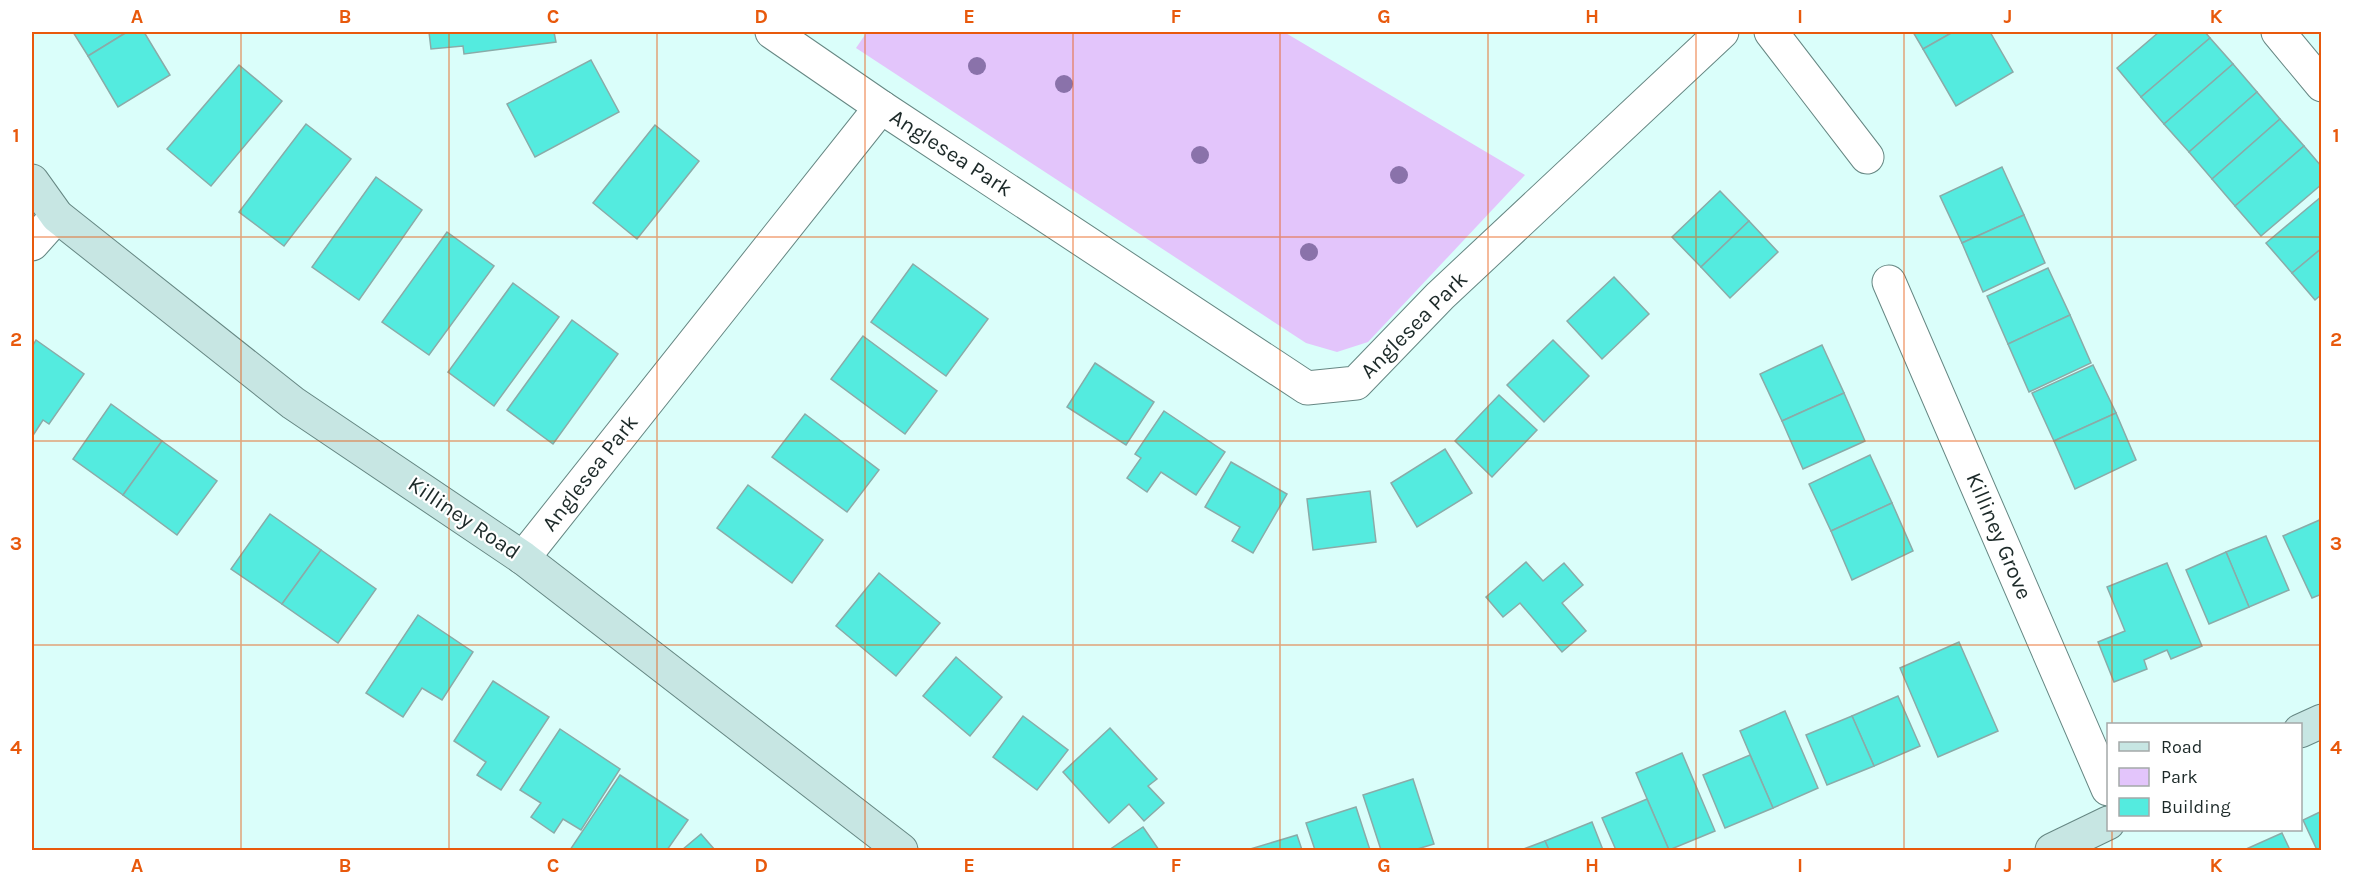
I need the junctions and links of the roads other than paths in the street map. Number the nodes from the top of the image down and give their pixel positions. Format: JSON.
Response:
{"nodes":[{"id":1,"x":772,"y":32,"type":"edge"},
{"id":2,"x":1722,"y":32,"type":"edge"},
{"id":3,"x":1771,"y":32,"type":"edge"},
{"id":4,"x":2278,"y":32,"type":"edge"},
{"id":5,"x":2322,"y":85,"type":"edge"},
{"id":6,"x":881,"y":107,"type":"junction"},
{"id":7,"x":1867,"y":157,"type":"dead end"},
{"id":8,"x":32,"y":181,"type":"edge"},
{"id":9,"x":57,"y":216,"type":"junction"},
{"id":10,"x":32,"y":244,"type":"edge"},
{"id":11,"x":1889,"y":282,"type":"dead end"},
{"id":12,"x":523,"y":558,"type":"junction"},
{"id":13,"x":2322,"y":721,"type":"edge"},
{"id":14,"x":2302,"y":731,"type":"edge"},
{"id":15,"x":2107,"y":784,"type":"edge"},
{"id":16,"x":2107,"y":823,"type":"edge"},
{"id":17,"x":902,"y":850,"type":"edge"},
{"id":18,"x":2052,"y":850,"type":"edge"}],
"edges":[{"from":1,"to":6,"type":"street","name":"Anglesea Park"},
{"from":2,"to":6,"type":"street","name":"Anglesea Park"},
{"from":3,"to":7,"type":"street"},
{"from":4,"to":5,"type":"street"},
{"from":6,"to":12,"type":"street","name":"Anglesea Park"},
{"from":8,"to":9,"type":"street","name":"Killiney Road"},
{"from":9,"to":10,"type":"street"},
{"from":9,"to":12,"type":"street","name":"Killiney Road"},
{"from":11,"to":15,"type":"street","name":"Killiney Grove"},
{"from":12,"to":17,"type":"street","name":"Killiney Road"},
{"from":13,"to":14,"type":"street"},
{"from":16,"to":18,"type":"street"}]}
